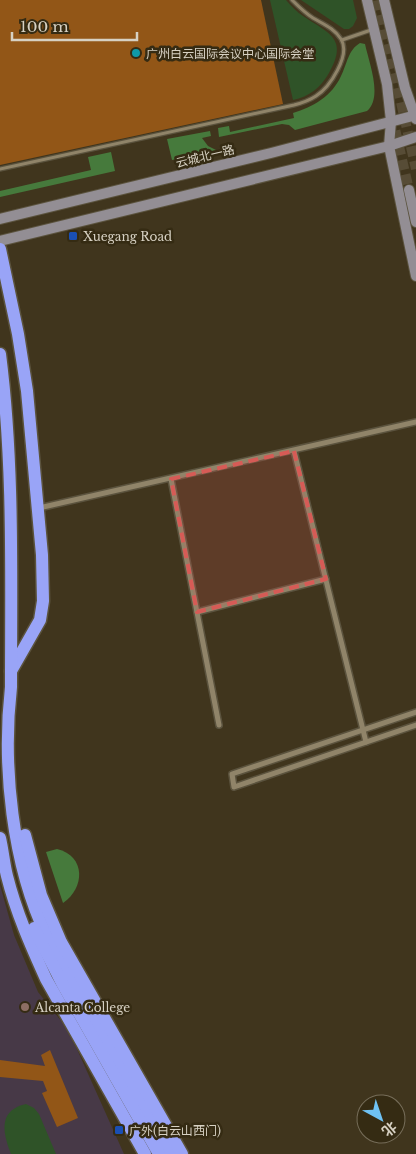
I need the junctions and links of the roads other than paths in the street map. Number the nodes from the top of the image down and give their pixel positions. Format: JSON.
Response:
{"nodes":[{"id":1,"x":292,"y":0,"type":"edge"},
{"id":2,"x":367,"y":0,"type":"edge"},
{"id":3,"x":384,"y":0,"type":"edge"},
{"id":4,"x":374,"y":29,"type":"junction"},
{"id":5,"x":342,"y":40,"type":"junction"},
{"id":6,"x":416,"y":116,"type":"edge"},
{"id":7,"x":391,"y":121,"type":"junction"},
{"id":8,"x":416,"y":137,"type":"edge"},
{"id":9,"x":389,"y":146,"type":"junction"},
{"id":10,"x":0,"y":169,"type":"edge"},
{"id":11,"x":409,"y":190,"type":"tunnel mouth"},
{"id":12,"x":0,"y":219,"type":"edge"},
{"id":13,"x":416,"y":222,"type":"edge"},
{"id":14,"x":0,"y":241,"type":"edge"},
{"id":15,"x":0,"y":249,"type":"edge"},
{"id":16,"x":416,"y":276,"type":"edge"},
{"id":17,"x":0,"y":354,"type":"edge"},
{"id":18,"x":416,"y":422,"type":"edge"},
{"id":19,"x":294,"y":451,"type":"junction"},
{"id":20,"x":171,"y":480,"type":"junction"},
{"id":21,"x":38,"y":509,"type":"junction"},
{"id":22,"x":326,"y":579,"type":"junction"},
{"id":23,"x":196,"y":612,"type":"junction"},
{"id":24,"x":11,"y":671,"type":"junction"},
{"id":25,"x":416,"y":712,"type":"edge"},
{"id":26,"x":219,"y":725,"type":"dead end"},
{"id":27,"x":416,"y":725,"type":"edge"},
{"id":28,"x":363,"y":730,"type":"junction"},
{"id":29,"x":366,"y":742,"type":"junction"},
{"id":30,"x":10,"y":786,"type":"junction"},
{"id":31,"x":0,"y":842,"type":"edge"},
{"id":32,"x":104,"y":1047,"type":"junction"},
{"id":33,"x":145,"y":1154,"type":"edge"},
{"id":34,"x":159,"y":1154,"type":"edge"},
{"id":35,"x":170,"y":1154,"type":"edge"},
{"id":36,"x":182,"y":1154,"type":"edge"}],
"edges":[{"from":1,"to":5,"type":"lane"},
{"from":2,"to":4,"type":"street"},
{"from":3,"to":6,"type":"street"},
{"from":4,"to":5,"type":"lane"},
{"from":4,"to":7,"type":"street"},
{"from":5,"to":10,"type":"lane"},
{"from":6,"to":7,"type":"street","name":"云城北一路"},
{"from":7,"to":9,"type":"street"},
{"from":7,"to":12,"type":"street","name":"云城北一路"},
{"from":8,"to":9,"type":"street"},
{"from":9,"to":14,"type":"street"},
{"from":9,"to":16,"type":"street"},
{"from":11,"to":13,"type":"street"},
{"from":15,"to":21,"type":"highway"},
{"from":17,"to":24,"type":"highway"},
{"from":18,"to":19,"type":"street"},
{"from":19,"to":20,"type":"street"},
{"from":19,"to":22,"type":"street"},
{"from":20,"to":21,"type":"street"},
{"from":20,"to":23,"type":"street"},
{"from":21,"to":24,"type":"highway"},
{"from":22,"to":23,"type":"street"},
{"from":22,"to":28,"type":"street"},
{"from":23,"to":26,"type":"street"},
{"from":24,"to":30,"type":"highway"},
{"from":25,"to":28,"type":"street"},
{"from":27,"to":29,"type":"street"},
{"from":28,"to":29,"type":"street"},
{"from":28,"to":29,"type":"street"},
{"from":30,"to":32,"type":"highway"},
{"from":30,"to":36,"type":"highway"},
{"from":31,"to":32,"type":"highway"},
{"from":31,"to":33,"type":"highway"},
{"from":32,"to":34,"type":"highway"},
{"from":32,"to":35,"type":"highway"}]}
